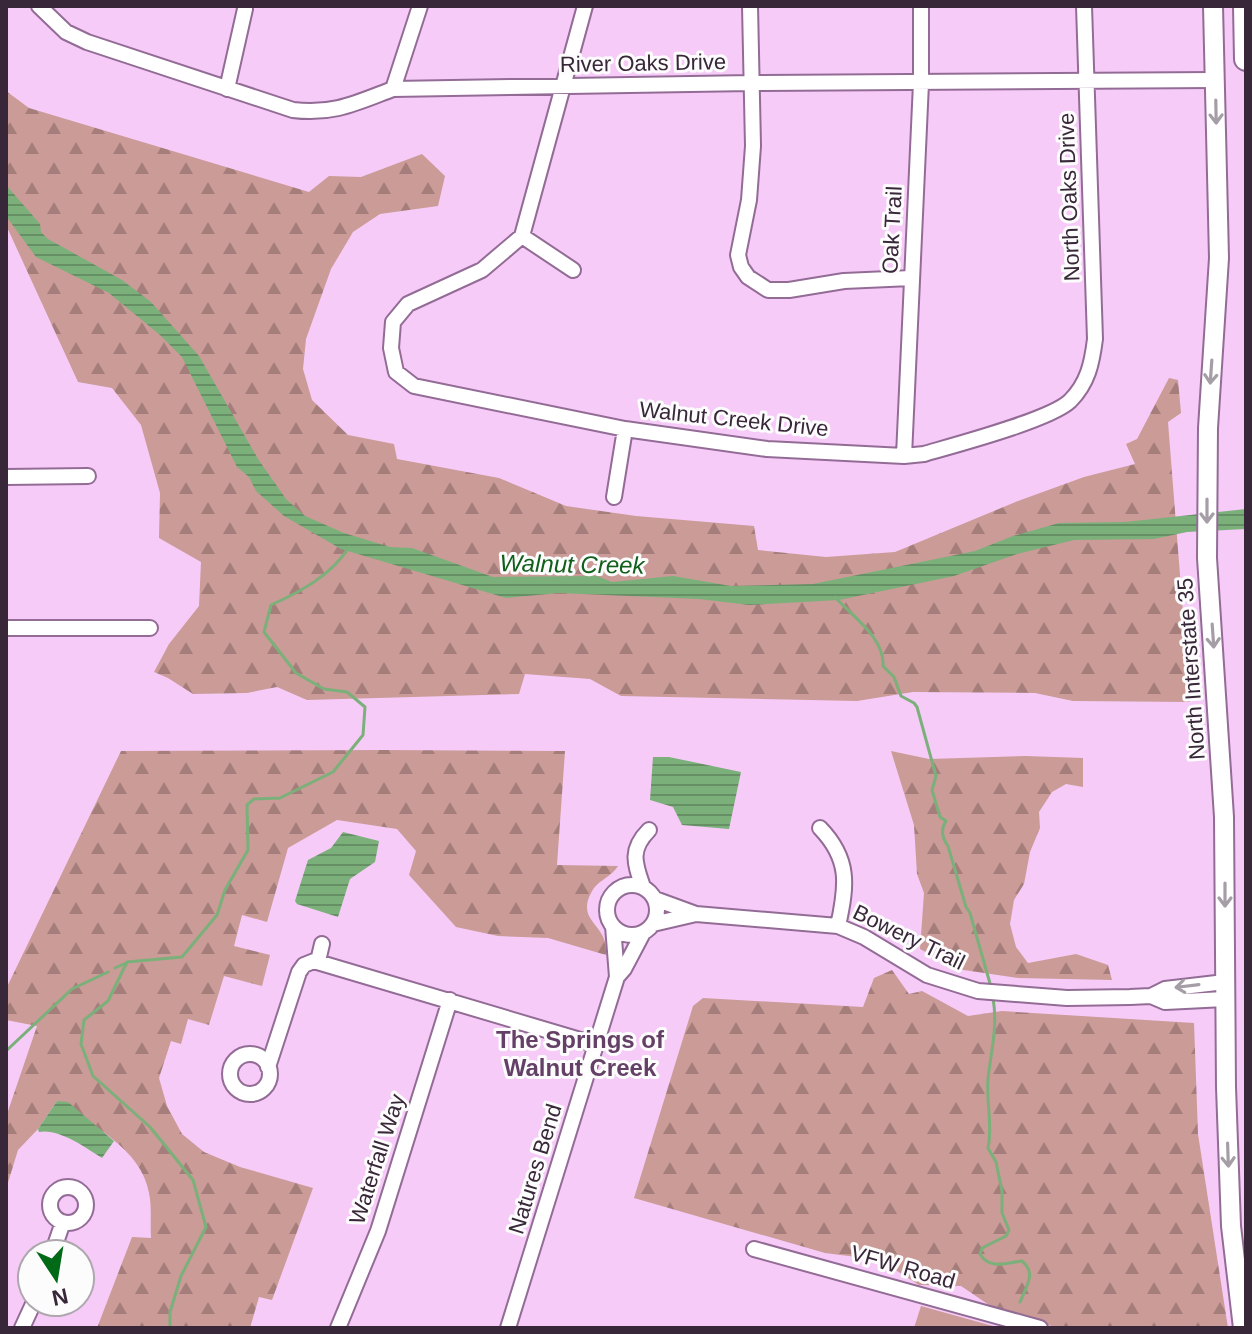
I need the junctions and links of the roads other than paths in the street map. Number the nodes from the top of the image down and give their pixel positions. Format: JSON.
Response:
{"nodes":[{"id":1,"x":39,"y":6,"type":"edge"},
{"id":2,"x":420,"y":6,"type":"edge"},
{"id":3,"x":585,"y":6,"type":"edge"},
{"id":4,"x":750,"y":6,"type":"edge"},
{"id":5,"x":921,"y":6,"type":"edge"},
{"id":6,"x":1084,"y":6,"type":"edge"},
{"id":7,"x":1213,"y":6,"type":"edge"},
{"id":8,"x":1245,"y":6,"type":"edge"},
{"id":9,"x":245,"y":9,"type":"dead end"},
{"id":10,"x":1246,"y":59,"type":"edge"},
{"id":11,"x":1215,"y":80,"type":"junction"},
{"id":12,"x":1087,"y":81,"type":"junction"},
{"id":13,"x":751,"y":83,"type":"junction"},
{"id":14,"x":921,"y":83,"type":"junction"},
{"id":15,"x":565,"y":86,"type":"junction"},
{"id":16,"x":227,"y":89,"type":"junction"},
{"id":17,"x":393,"y":89,"type":"junction"},
{"id":18,"x":522,"y":236,"type":"junction"},
{"id":19,"x":573,"y":270,"type":"dead end"},
{"id":20,"x":911,"y":278,"type":"junction"},
{"id":21,"x":1083,"y":385,"type":"joint"},
{"id":22,"x":625,"y":429,"type":"junction"},
{"id":23,"x":904,"y":456,"type":"junction"},
{"id":24,"x":88,"y":476,"type":"dead end"},
{"id":25,"x":6,"y":477,"type":"edge"},
{"id":26,"x":614,"y":497,"type":"dead end"},
{"id":27,"x":6,"y":628,"type":"edge"},
{"id":28,"x":150,"y":628,"type":"dead end"},
{"id":29,"x":820,"y":828,"type":"dead end"},
{"id":30,"x":649,"y":830,"type":"dead end"},
{"id":31,"x":634,"y":863,"type":"junction"},
{"id":32,"x":643,"y":887,"type":"junction"},
{"id":33,"x":615,"y":891,"type":"junction"},
{"id":34,"x":655,"y":899,"type":"junction"},
{"id":35,"x":696,"y":914,"type":"junction"},
{"id":36,"x":613,"y":926,"type":"junction"},
{"id":37,"x":838,"y":926,"type":"junction"},
{"id":38,"x":648,"y":928,"type":"junction"},
{"id":39,"x":322,"y":944,"type":"dead end"},
{"id":40,"x":318,"y":961,"type":"junction"},
{"id":41,"x":617,"y":977,"type":"junction"},
{"id":42,"x":1225,"y":990,"type":"junction"},
{"id":43,"x":450,"y":1000,"type":"junction"},
{"id":44,"x":597,"y":1045,"type":"junction"},
{"id":45,"x":268,"y":1067,"type":"dead end"},
{"id":46,"x":63,"y":1222,"type":"dead end"},
{"id":47,"x":58,"y":1238,"type":"edge"},
{"id":48,"x":754,"y":1249,"type":"dead end"},
{"id":49,"x":338,"y":1328,"type":"edge"},
{"id":50,"x":508,"y":1328,"type":"edge"},
{"id":51,"x":1040,"y":1328,"type":"edge"},
{"id":52,"x":1243,"y":1328,"type":"edge"}],
"edges":[{"from":1,"to":16,"type":"street","name":"River Oaks Drive"},
{"from":2,"to":17,"type":"street"},
{"from":3,"to":15,"type":"street"},
{"from":4,"to":13,"type":"street"},
{"from":5,"to":14,"type":"street","name":"Oak Trail"},
{"from":6,"to":12,"type":"street","name":"North Oaks Drive"},
{"from":7,"to":11,"type":"main road","name":"North Interstate 35"},
{"from":8,"to":10,"type":"highway"},
{"from":9,"to":16,"type":"street"},
{"from":11,"to":12,"type":"street","name":"River Oaks Drive"},
{"from":11,"to":42,"type":"main road","name":"North Interstate 35","one_way":true},
{"from":12,"to":14,"type":"street","name":"River Oaks Drive"},
{"from":12,"to":21,"type":"street","name":"North Oaks Drive"},
{"from":13,"to":14,"type":"street","name":"River Oaks Drive"},
{"from":13,"to":15,"type":"street","name":"River Oaks Drive"},
{"from":13,"to":20,"type":"street"},
{"from":14,"to":20,"type":"street","name":"Oak Trail"},
{"from":15,"to":17,"type":"street","name":"River Oaks Drive"},
{"from":15,"to":18,"type":"street"},
{"from":16,"to":17,"type":"street","name":"River Oaks Drive"},
{"from":18,"to":19,"type":"street"},
{"from":18,"to":22,"type":"street","name":"Walnut Creek Drive"},
{"from":20,"to":23,"type":"street","name":"Oak Trail"},
{"from":21,"to":23,"type":"street","name":"Walnut Creek Drive"},
{"from":22,"to":23,"type":"street","name":"Walnut Creek Drive"},
{"from":22,"to":26,"type":"street"},
{"from":24,"to":25,"type":"street"},
{"from":27,"to":28,"type":"street"},
{"from":29,"to":37,"type":"street"},
{"from":30,"to":31,"type":"street"},
{"from":31,"to":32,"type":"street"},
{"from":31,"to":33,"type":"street"},
{"from":32,"to":33,"type":"street"},
{"from":32,"to":34,"type":"street"},
{"from":33,"to":36,"type":"street"},
{"from":34,"to":35,"type":"street","name":"Bowery Trail"},
{"from":34,"to":38,"type":"street"},
{"from":35,"to":37,"type":"street","name":"Bowery Trail"},
{"from":35,"to":38,"type":"street","name":"Bowery Trail"},
{"from":36,"to":38,"type":"street"},
{"from":36,"to":41,"type":"street","name":"Natures Bend"},
{"from":37,"to":42,"type":"street","name":"Bowery Trail"},
{"from":38,"to":41,"type":"street","name":"Natures Bend"},
{"from":39,"to":40,"type":"street"},
{"from":40,"to":43,"type":"street"},
{"from":40,"to":45,"type":"street"},
{"from":41,"to":44,"type":"street","name":"Natures Bend"},
{"from":42,"to":52,"type":"main road","name":"North Interstate 35","one_way":true},
{"from":43,"to":44,"type":"street"},
{"from":43,"to":49,"type":"street","name":"Waterfall Way"},
{"from":44,"to":50,"type":"street","name":"Natures Bend"},
{"from":46,"to":47,"type":"street"},
{"from":48,"to":51,"type":"street","name":"VFW Road"}]}
